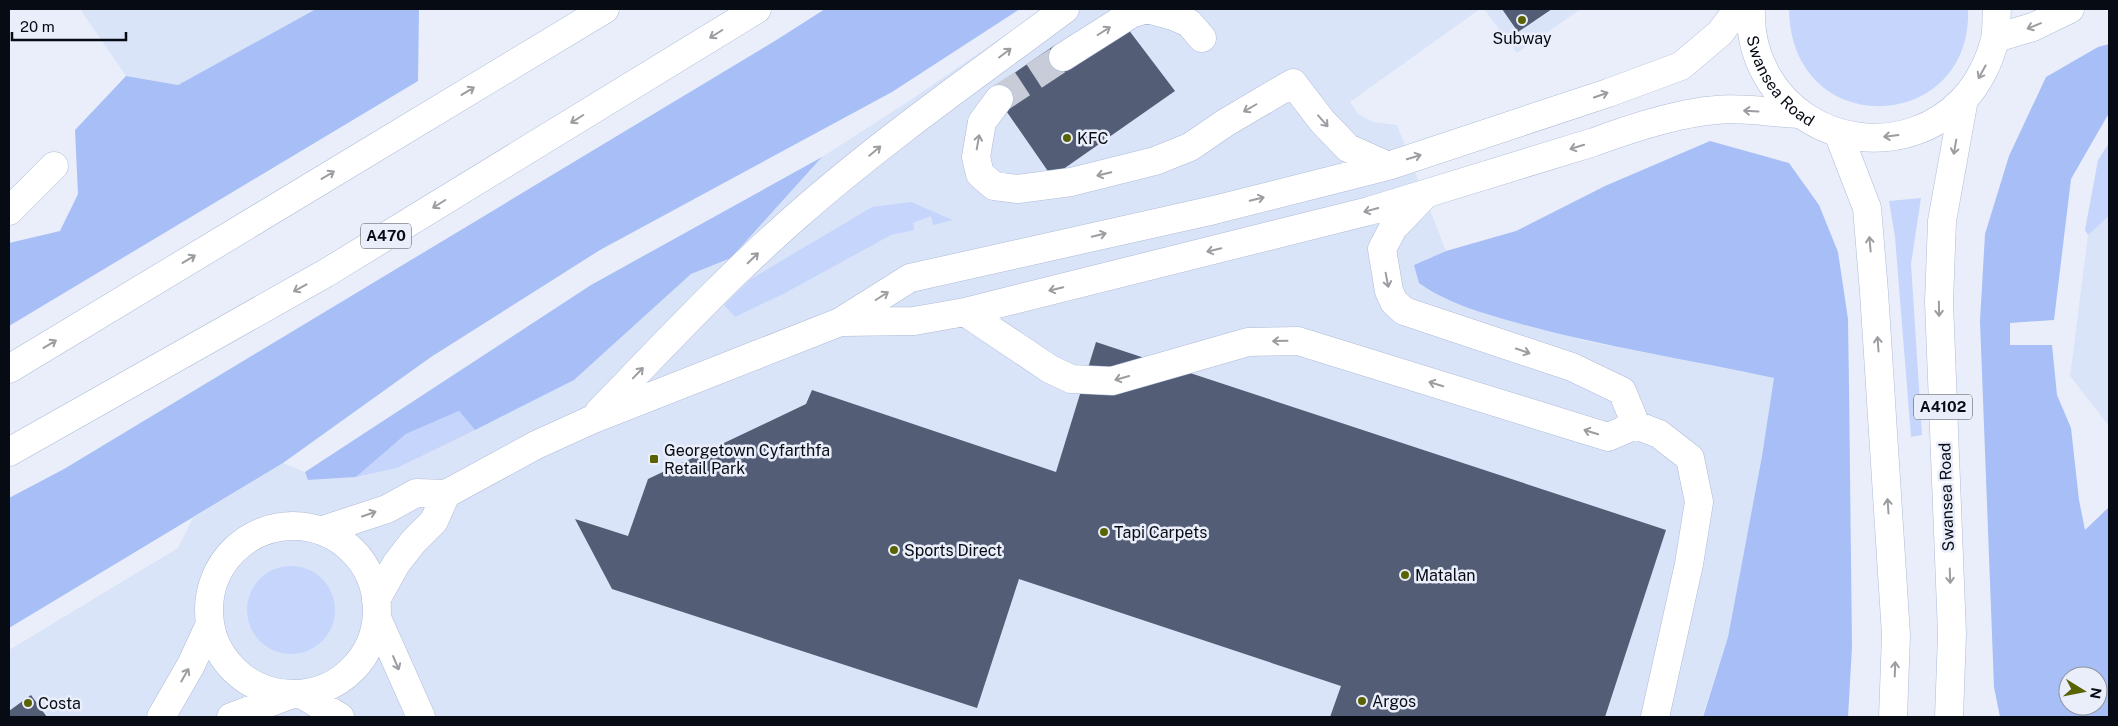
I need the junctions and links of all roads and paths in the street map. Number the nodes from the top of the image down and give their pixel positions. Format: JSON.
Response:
{"nodes":[{"id":1,"x":605,"y":9,"type":"edge"},
{"id":2,"x":757,"y":9,"type":"edge"},
{"id":3,"x":1065,"y":9,"type":"edge"},
{"id":4,"x":1738,"y":9,"type":"edge"},
{"id":5,"x":1751,"y":9,"type":"edge"},
{"id":6,"x":1997,"y":9,"type":"edge"},
{"id":7,"x":2070,"y":9,"type":"edge"},
{"id":8,"x":1202,"y":38,"type":"dead end"},
{"id":9,"x":1996,"y":38,"type":"junction"},
{"id":10,"x":1063,"y":57,"type":"tunnel mouth"},
{"id":11,"x":999,"y":99,"type":"tunnel mouth"},
{"id":12,"x":1964,"y":99,"type":"junction"},
{"id":13,"x":1800,"y":114,"type":"junction"},
{"id":14,"x":1838,"y":133,"type":"junction"},
{"id":15,"x":54,"y":166,"type":"dead end"},
{"id":16,"x":1388,"y":166,"type":"junction"},
{"id":17,"x":1425,"y":195,"type":"junction"},
{"id":18,"x":9,"y":211,"type":"edge"},
{"id":19,"x":965,"y":312,"type":"junction"},
{"id":20,"x":840,"y":322,"type":"junction"},
{"id":21,"x":9,"y":369,"type":"edge"},
{"id":22,"x":591,"y":420,"type":"junction"},
{"id":23,"x":1636,"y":425,"type":"junction"},
{"id":24,"x":9,"y":452,"type":"edge"},
{"id":25,"x":446,"y":494,"type":"junction"},
{"id":26,"x":323,"y":530,"type":"junction"},
{"id":27,"x":377,"y":609,"type":"junction"},
{"id":28,"x":209,"y":626,"type":"junction"},
{"id":29,"x":296,"y":694,"type":"junction"},
{"id":30,"x":161,"y":717,"type":"edge"},
{"id":31,"x":231,"y":717,"type":"edge"},
{"id":32,"x":340,"y":717,"type":"edge"},
{"id":33,"x":421,"y":717,"type":"edge"},
{"id":34,"x":1655,"y":717,"type":"edge"},
{"id":35,"x":1893,"y":717,"type":"edge"},
{"id":36,"x":1950,"y":717,"type":"edge"}],
"edges":[{"from":21,"to":1,"type":"main road","one_way":true},
{"from":2,"to":24,"type":"main road","number":"A470","one_way":true},
{"from":22,"to":3,"type":"main road","one_way":true},
{"from":16,"to":4,"type":"main road","one_way":true},
{"from":5,"to":13,"type":"main road","name":"Swansea Road","number":"A4102"},
{"from":6,"to":9,"type":"main road","name":"Swansea Road","number":"A4102"},
{"from":7,"to":9,"type":"main road","one_way":true},
{"from":10,"to":8,"type":"main road","one_way":true},
{"from":9,"to":12,"type":"main road","name":"Swansea Road","number":"A4102","one_way":true},
{"from":11,"to":16,"type":"main road"},
{"from":12,"to":14,"type":"main road","name":"Swansea Road","number":"A4102","one_way":true},
{"from":12,"to":36,"type":"main road","name":"Swansea Road","number":"A4102","one_way":true},
{"from":13,"to":14,"type":"main road","name":"Swansea Road","number":"A4102"},
{"from":13,"to":17,"type":"main road","one_way":true},
{"from":35,"to":14,"type":"main road","name":"Swansea Road","one_way":true},
{"from":15,"to":18,"type":"main road"},
{"from":20,"to":16,"type":"main road","one_way":true},
{"from":17,"to":19,"type":"main road","one_way":true},
{"from":17,"to":23,"type":"main road","one_way":true},
{"from":19,"to":20,"type":"main road"},
{"from":23,"to":19,"type":"main road","one_way":true},
{"from":20,"to":22,"type":"main road"},
{"from":22,"to":25,"type":"main road"},
{"from":23,"to":34,"type":"main road"},
{"from":26,"to":25,"type":"main road","one_way":true},
{"from":25,"to":27,"type":"main road"},
{"from":26,"to":27,"type":"main road"},
{"from":26,"to":28,"type":"main road"},
{"from":27,"to":29,"type":"main road"},
{"from":27,"to":33,"type":"main road","one_way":true},
{"from":28,"to":29,"type":"main road"},
{"from":30,"to":28,"type":"main road","one_way":true},
{"from":29,"to":31,"type":"main road"},
{"from":29,"to":32,"type":"main road"}]}
